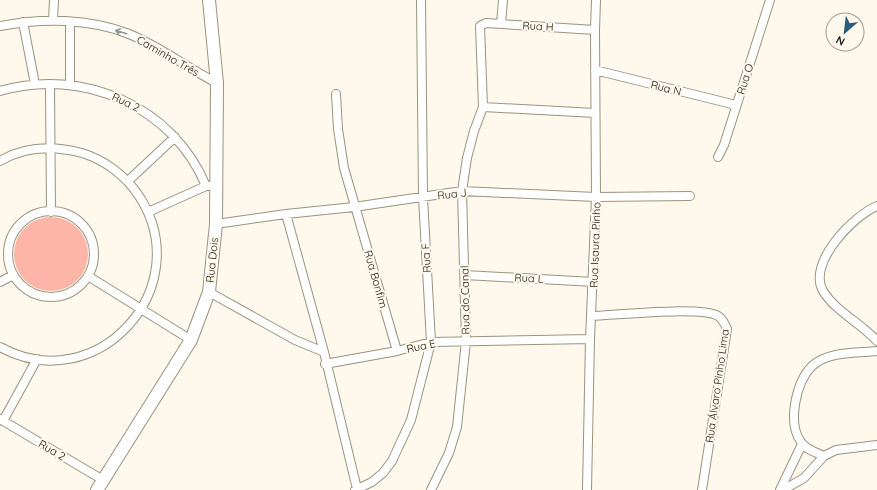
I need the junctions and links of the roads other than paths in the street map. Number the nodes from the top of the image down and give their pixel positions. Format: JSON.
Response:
{"nodes":[{"id":1,"x":54,"y":0,"type":"edge"},
{"id":2,"x":209,"y":0,"type":"edge"},
{"id":3,"x":420,"y":0,"type":"edge"},
{"id":4,"x":503,"y":0,"type":"edge"},
{"id":5,"x":596,"y":0,"type":"edge"},
{"id":6,"x":770,"y":0,"type":"edge"},
{"id":7,"x":53,"y":20,"type":"junction"},
{"id":8,"x":22,"y":22,"type":"junction"},
{"id":9,"x":70,"y":22,"type":"junction"},
{"id":10,"x":500,"y":24,"type":"junction"},
{"id":11,"x":0,"y":26,"type":"edge"},
{"id":12,"x":595,"y":30,"type":"junction"},
{"id":13,"x":595,"y":70,"type":"junction"},
{"id":14,"x":217,"y":83,"type":"junction"},
{"id":15,"x":35,"y":84,"type":"junction"},
{"id":16,"x":50,"y":84,"type":"junction"},
{"id":17,"x":70,"y":85,"type":"junction"},
{"id":18,"x":0,"y":91,"type":"edge"},
{"id":19,"x":336,"y":94,"type":"dead end"},
{"id":20,"x":736,"y":105,"type":"junction"},
{"id":21,"x":483,"y":107,"type":"junction"},
{"id":22,"x":595,"y":113,"type":"junction"},
{"id":23,"x":174,"y":137,"type":"junction"},
{"id":24,"x":50,"y":148,"type":"junction"},
{"id":25,"x":718,"y":157,"type":"dead end"},
{"id":26,"x":0,"y":161,"type":"edge"},
{"id":27,"x":128,"y":181,"type":"junction"},
{"id":28,"x":211,"y":186,"type":"junction"},
{"id":29,"x":462,"y":191,"type":"junction"},
{"id":30,"x":690,"y":196,"type":"dead end"},
{"id":31,"x":423,"y":197,"type":"junction"},
{"id":32,"x":596,"y":197,"type":"junction"},
{"id":33,"x":877,"y":206,"type":"edge"},
{"id":34,"x":354,"y":207,"type":"junction"},
{"id":35,"x":50,"y":212,"type":"junction"},
{"id":36,"x":148,"y":212,"type":"junction"},
{"id":37,"x":286,"y":214,"type":"junction"},
{"id":38,"x":216,"y":224,"type":"junction"},
{"id":39,"x":13,"y":275,"type":"junction"},
{"id":40,"x":465,"y":275,"type":"junction"},
{"id":41,"x":88,"y":276,"type":"junction"},
{"id":42,"x":0,"y":282,"type":"edge"},
{"id":43,"x":594,"y":282,"type":"junction"},
{"id":44,"x":209,"y":292,"type":"junction"},
{"id":45,"x":142,"y":308,"type":"junction"},
{"id":46,"x":592,"y":316,"type":"junction"},
{"id":47,"x":590,"y":339,"type":"junction"},
{"id":48,"x":191,"y":340,"type":"junction"},
{"id":49,"x":466,"y":341,"type":"junction"},
{"id":50,"x":877,"y":341,"type":"edge"},
{"id":51,"x":431,"y":342,"type":"junction"},
{"id":52,"x":0,"y":347,"type":"edge"},
{"id":53,"x":397,"y":351,"type":"junction"},
{"id":54,"x":877,"y":351,"type":"edge"},
{"id":55,"x":324,"y":352,"type":"junction"},
{"id":56,"x":37,"y":359,"type":"junction"},
{"id":57,"x":326,"y":364,"type":"junction"},
{"id":58,"x":2,"y":420,"type":"edge"},
{"id":59,"x":802,"y":444,"type":"junction"},
{"id":60,"x":877,"y":445,"type":"edge"},
{"id":61,"x":824,"y":456,"type":"junction"},
{"id":62,"x":100,"y":485,"type":"edge"},
{"id":63,"x":356,"y":489,"type":"edge"},
{"id":64,"x":431,"y":490,"type":"edge"},
{"id":65,"x":587,"y":490,"type":"edge"},
{"id":66,"x":702,"y":490,"type":"edge"},
{"id":67,"x":780,"y":490,"type":"edge"},
{"id":68,"x":783,"y":490,"type":"edge"}],
"edges":[{"from":1,"to":7,"type":"street"},
{"from":2,"to":14,"type":"street","name":"Rua Dois"},
{"from":3,"to":31,"type":"street","name":"Rua F"},
{"from":4,"to":10,"type":"street"},
{"from":5,"to":12,"type":"street","name":"Rua Isaura Pinho"},
{"from":6,"to":20,"type":"street","name":"Rua O"},
{"from":7,"to":8,"type":"street","name":"Caminho Três"},
{"from":7,"to":9,"type":"street","name":"Caminho Três"},
{"from":8,"to":11,"type":"street","name":"Caminho Três"},
{"from":8,"to":15,"type":"street"},
{"from":14,"to":9,"type":"street","name":"Caminho Três","one_way":true},
{"from":9,"to":17,"type":"street"},
{"from":10,"to":12,"type":"street","name":"Rua H"},
{"from":10,"to":21,"type":"street","name":"Rua H"},
{"from":12,"to":13,"type":"street","name":"Rua Isaura Pinho"},
{"from":13,"to":20,"type":"street","name":"Rua N"},
{"from":13,"to":22,"type":"street","name":"Rua Isaura Pinho"},
{"from":14,"to":28,"type":"street","name":"Rua Dois"},
{"from":15,"to":16,"type":"street","name":"Rua 2"},
{"from":15,"to":18,"type":"street","name":"Rua 2"},
{"from":16,"to":17,"type":"street","name":"Rua 2"},
{"from":16,"to":24,"type":"street"},
{"from":17,"to":23,"type":"street","name":"Rua 2"},
{"from":19,"to":34,"type":"street","name":"Rua Bonfim"},
{"from":20,"to":25,"type":"street","name":"Rua O"},
{"from":21,"to":22,"type":"street"},
{"from":21,"to":29,"type":"street","name":"Rua do Canal"},
{"from":22,"to":32,"type":"street","name":"Rua Isaura Pinho"},
{"from":23,"to":27,"type":"street"},
{"from":23,"to":28,"type":"street","name":"Rua 2"},
{"from":24,"to":26,"type":"street"},
{"from":24,"to":27,"type":"street"},
{"from":24,"to":35,"type":"street"},
{"from":27,"to":36,"type":"street"},
{"from":28,"to":36,"type":"street"},
{"from":28,"to":38,"type":"street","name":"Rua Dois"},
{"from":29,"to":31,"type":"street","name":"Rua J"},
{"from":29,"to":32,"type":"street","name":"Rua J"},
{"from":29,"to":40,"type":"street","name":"Rua do Canal"},
{"from":30,"to":32,"type":"street","name":"Rua J"},
{"from":31,"to":34,"type":"street","name":"Rua J"},
{"from":31,"to":51,"type":"street","name":"Rua F"},
{"from":32,"to":43,"type":"street","name":"Rua Isaura Pinho"},
{"from":33,"to":50,"type":"street"},
{"from":34,"to":37,"type":"street","name":"Rua J"},
{"from":34,"to":53,"type":"street","name":"Rua Bonfim"},
{"from":35,"to":39,"type":"street"},
{"from":35,"to":41,"type":"street"},
{"from":36,"to":45,"type":"street"},
{"from":37,"to":38,"type":"street","name":"Rua J"},
{"from":37,"to":55,"type":"street"},
{"from":38,"to":44,"type":"street","name":"Rua Dois"},
{"from":39,"to":41,"type":"street"},
{"from":39,"to":42,"type":"street"},
{"from":40,"to":43,"type":"street","name":"Rua L"},
{"from":40,"to":49,"type":"street","name":"Rua do Canal"},
{"from":41,"to":45,"type":"street"},
{"from":43,"to":46,"type":"street","name":"Rua Isaura Pinho"},
{"from":44,"to":48,"type":"street","name":"Rua Dois"},
{"from":44,"to":55,"type":"street"},
{"from":45,"to":48,"type":"street"},
{"from":45,"to":56,"type":"street"},
{"from":46,"to":47,"type":"street","name":"Rua Isaura Pinho"},
{"from":46,"to":66,"type":"street","name":"Rua Álvaro Pinho Lima"},
{"from":47,"to":49,"type":"street","name":"Rua E"},
{"from":47,"to":65,"type":"street","name":"Rua Isaura Pinho"},
{"from":48,"to":62,"type":"street","name":"Rua Dois"},
{"from":49,"to":51,"type":"street","name":"Rua E"},
{"from":49,"to":64,"type":"street","name":"Rua do Canal"},
{"from":51,"to":53,"type":"street","name":"Rua E"},
{"from":51,"to":63,"type":"street","name":"Rua F"},
{"from":52,"to":56,"type":"street"},
{"from":53,"to":57,"type":"street","name":"Rua E"},
{"from":54,"to":59,"type":"street"},
{"from":55,"to":57,"type":"street"},
{"from":56,"to":58,"type":"street"},
{"from":57,"to":63,"type":"street"},
{"from":58,"to":62,"type":"street","name":"Rua 2"},
{"from":59,"to":61,"type":"street"},
{"from":59,"to":67,"type":"street"},
{"from":60,"to":61,"type":"street"},
{"from":61,"to":68,"type":"street"}]}
